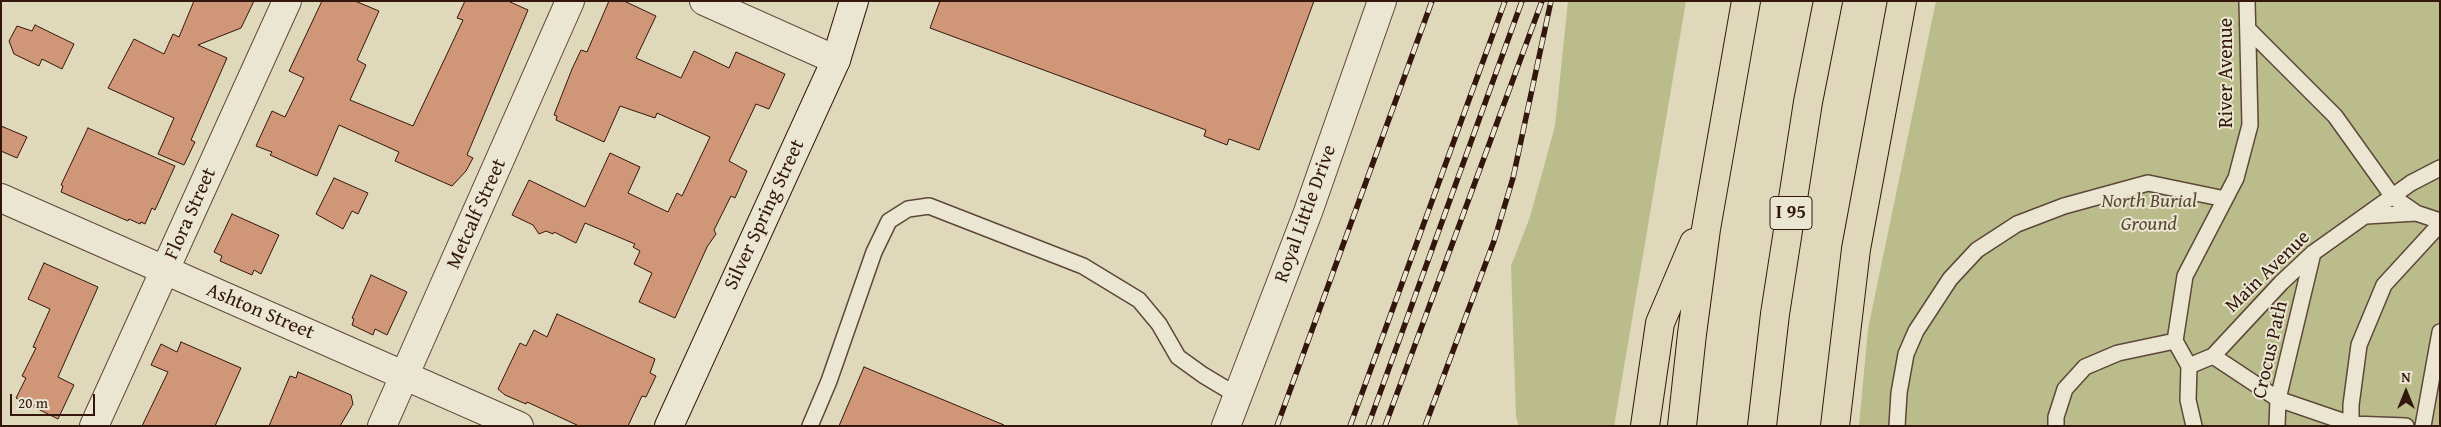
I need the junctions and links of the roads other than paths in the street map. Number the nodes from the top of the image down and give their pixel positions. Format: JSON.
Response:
{"nodes":[{"id":1,"x":287,"y":1,"type":"edge"},
{"id":2,"x":570,"y":1,"type":"edge"},
{"id":3,"x":704,"y":1,"type":"edge"},
{"id":4,"x":854,"y":1,"type":"edge"},
{"id":5,"x":1382,"y":1,"type":"edge"},
{"id":6,"x":1746,"y":1,"type":"edge"},
{"id":7,"x":1828,"y":1,"type":"edge"},
{"id":8,"x":1902,"y":1,"type":"edge"},
{"id":9,"x":2247,"y":1,"type":"edge"},
{"id":10,"x":2248,"y":29,"type":"junction"},
{"id":11,"x":836,"y":60,"type":"junction"},
{"id":12,"x":2440,"y":168,"type":"edge"},
{"id":13,"x":2393,"y":197,"type":"junction"},
{"id":14,"x":1,"y":198,"type":"edge"},
{"id":15,"x":2225,"y":200,"type":"junction"},
{"id":16,"x":1710,"y":207,"type":"junction"},
{"id":17,"x":2416,"y":213,"type":"junction"},
{"id":18,"x":2365,"y":216,"type":"junction"},
{"id":19,"x":2440,"y":222,"type":"edge"},
{"id":20,"x":2313,"y":253,"type":"junction"},
{"id":21,"x":165,"y":271,"type":"junction"},
{"id":22,"x":2440,"y":332,"type":"edge"},
{"id":23,"x":2175,"y":341,"type":"junction"},
{"id":24,"x":2213,"y":356,"type":"junction"},
{"id":25,"x":2189,"y":366,"type":"junction"},
{"id":26,"x":407,"y":375,"type":"junction"},
{"id":27,"x":1238,"y":396,"type":"junction"},
{"id":28,"x":2278,"y":399,"type":"junction"},
{"id":29,"x":2351,"y":425,"type":"edge"},
{"id":30,"x":94,"y":426,"type":"edge"},
{"id":31,"x":382,"y":426,"type":"edge"},
{"id":32,"x":519,"y":426,"type":"edge"},
{"id":33,"x":669,"y":426,"type":"edge"},
{"id":34,"x":810,"y":426,"type":"edge"},
{"id":35,"x":1226,"y":426,"type":"edge"},
{"id":36,"x":1645,"y":426,"type":"edge"},
{"id":37,"x":1682,"y":426,"type":"edge"},
{"id":38,"x":1762,"y":426,"type":"edge"},
{"id":39,"x":1835,"y":426,"type":"edge"},
{"id":40,"x":1897,"y":426,"type":"edge"},
{"id":41,"x":2056,"y":426,"type":"edge"},
{"id":42,"x":2194,"y":426,"type":"edge"},
{"id":43,"x":2277,"y":426,"type":"edge"},
{"id":44,"x":2406,"y":426,"type":"edge"},
{"id":45,"x":2423,"y":426,"type":"edge"}],
"edges":[{"from":1,"to":21,"type":"street","name":"Flora Street"},
{"from":2,"to":26,"type":"street","name":"Metcalf Street"},
{"from":3,"to":11,"type":"street"},
{"from":4,"to":11,"type":"street","name":"Silver Spring Street"},
{"from":5,"to":27,"type":"street","name":"Royal Little Drive"},
{"from":6,"to":16,"type":"highway"},
{"from":7,"to":38,"type":"highway","number":"I 95"},
{"from":8,"to":39,"type":"highway"},
{"from":9,"to":10,"type":"lane","name":"River Avenue"},
{"from":10,"to":13,"type":"lane"},
{"from":10,"to":15,"type":"lane","name":"River Avenue"},
{"from":11,"to":33,"type":"street","name":"Silver Spring Street"},
{"from":12,"to":13,"type":"lane","name":"Main Avenue"},
{"from":13,"to":17,"type":"lane"},
{"from":13,"to":18,"type":"lane","name":"Main Avenue"},
{"from":14,"to":21,"type":"street","name":"Ashton Street"},
{"from":15,"to":23,"type":"lane","name":"River Avenue"},
{"from":15,"to":40,"type":"lane"},
{"from":16,"to":36,"type":"highway"},
{"from":16,"to":37,"type":"highway"},
{"from":17,"to":18,"type":"lane"},
{"from":17,"to":19,"type":"lane"},
{"from":18,"to":20,"type":"lane","name":"Main Avenue"},
{"from":19,"to":29,"type":"lane"},
{"from":20,"to":24,"type":"lane","name":"Main Avenue"},
{"from":20,"to":28,"type":"lane","name":"Crocus Path"},
{"from":21,"to":26,"type":"street","name":"Ashton Street"},
{"from":21,"to":30,"type":"street","name":"Flora Street"},
{"from":22,"to":45,"type":"lane"},
{"from":23,"to":25,"type":"lane"},
{"from":23,"to":41,"type":"lane"},
{"from":24,"to":25,"type":"lane","name":"Main Avenue"},
{"from":24,"to":28,"type":"lane"},
{"from":25,"to":42,"type":"lane"},
{"from":26,"to":31,"type":"street","name":"Metcalf Street"},
{"from":26,"to":32,"type":"street","name":"Ashton Street"},
{"from":27,"to":34,"type":"lane"},
{"from":27,"to":35,"type":"street","name":"Royal Little Drive"},
{"from":28,"to":29,"type":"lane"},
{"from":28,"to":43,"type":"lane","name":"Crocus Path"},
{"from":29,"to":44,"type":"lane"}]}
